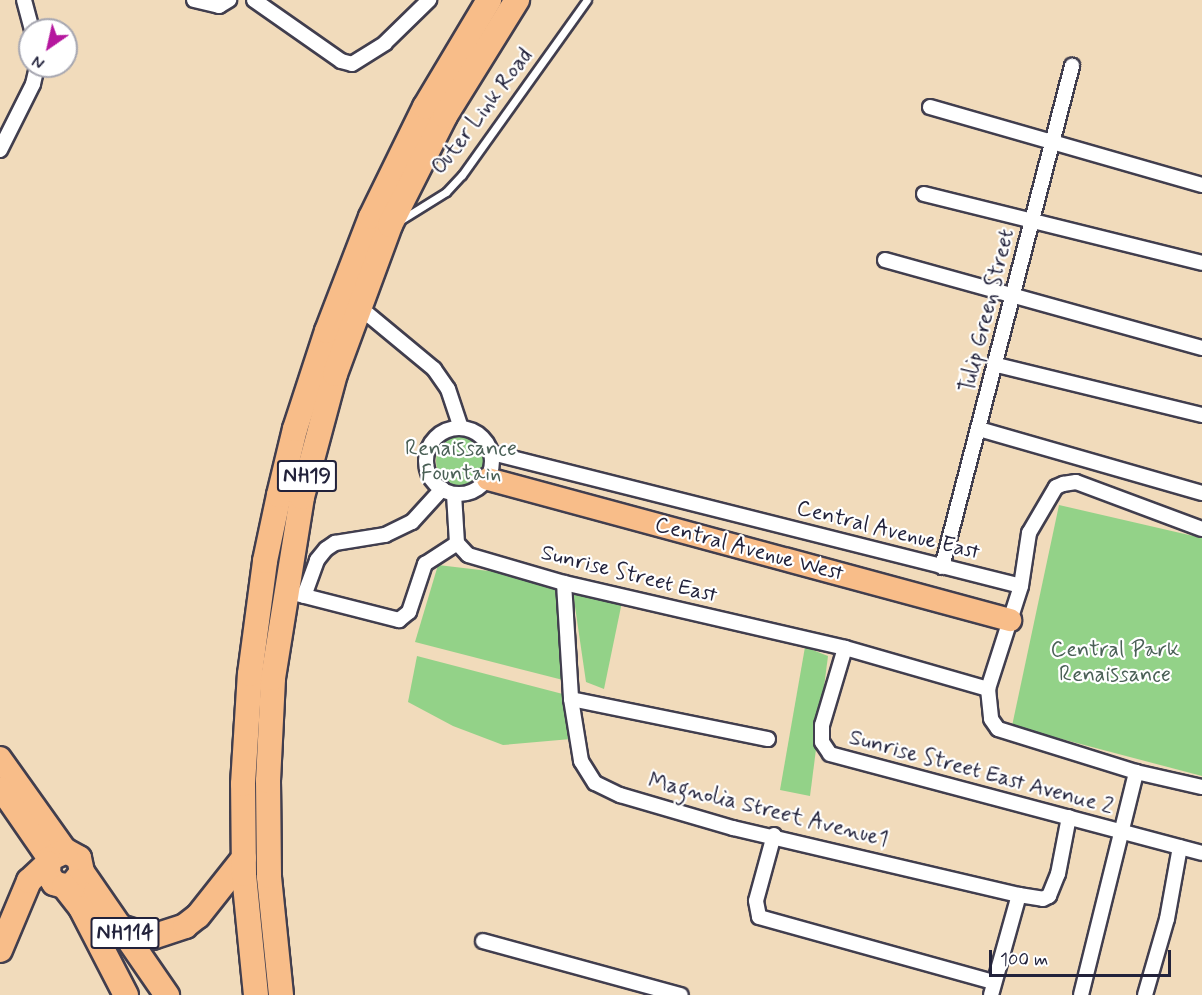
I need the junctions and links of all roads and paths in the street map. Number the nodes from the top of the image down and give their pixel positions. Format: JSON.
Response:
{"nodes":[{"id":1,"x":24,"y":0,"type":"edge"},
{"id":2,"x":194,"y":0,"type":"edge"},
{"id":3,"x":229,"y":0,"type":"edge"},
{"id":4,"x":254,"y":0,"type":"edge"},
{"id":5,"x":429,"y":0,"type":"edge"},
{"id":6,"x":489,"y":0,"type":"edge"},
{"id":7,"x":517,"y":0,"type":"edge"},
{"id":8,"x":587,"y":0,"type":"edge"},
{"id":9,"x":29,"y":18,"type":"edge"},
{"id":10,"x":1072,"y":66,"type":"dead end"},
{"id":11,"x":34,"y":78,"type":"edge"},
{"id":12,"x":930,"y":107,"type":"dead end"},
{"id":13,"x":1053,"y":142,"type":"junction"},
{"id":14,"x":0,"y":150,"type":"edge"},
{"id":15,"x":1202,"y":185,"type":"edge"},
{"id":16,"x":924,"y":194,"type":"dead end"},
{"id":17,"x":1033,"y":221,"type":"junction"},
{"id":18,"x":390,"y":225,"type":"junction"},
{"id":19,"x":885,"y":261,"type":"dead end"},
{"id":20,"x":1202,"y":263,"type":"edge"},
{"id":21,"x":1014,"y":296,"type":"junction"},
{"id":22,"x":358,"y":306,"type":"junction"},
{"id":23,"x":1202,"y":348,"type":"edge"},
{"id":24,"x":997,"y":365,"type":"junction"},
{"id":25,"x":1202,"y":415,"type":"edge"},
{"id":26,"x":461,"y":428,"type":"junction"},
{"id":27,"x":979,"y":429,"type":"junction"},
{"id":28,"x":492,"y":453,"type":"junction"},
{"id":29,"x":488,"y":479,"type":"junction"},
{"id":30,"x":448,"y":492,"type":"junction"},
{"id":31,"x":1202,"y":493,"type":"edge"},
{"id":32,"x":1202,"y":529,"type":"edge"},
{"id":33,"x":457,"y":543,"type":"junction"},
{"id":34,"x":942,"y":567,"type":"junction"},
{"id":35,"x":564,"y":583,"type":"junction"},
{"id":36,"x":1021,"y":586,"type":"junction"},
{"id":37,"x":294,"y":594,"type":"junction"},
{"id":38,"x":1010,"y":620,"type":"junction"},
{"id":39,"x":845,"y":648,"type":"junction"},
{"id":40,"x":988,"y":689,"type":"junction"},
{"id":41,"x":571,"y":699,"type":"junction"},
{"id":42,"x":768,"y":739,"type":"dead end"},
{"id":43,"x":0,"y":758,"type":"edge"},
{"id":44,"x":1136,"y":772,"type":"junction"},
{"id":45,"x":1202,"y":787,"type":"edge"},
{"id":46,"x":0,"y":788,"type":"edge"},
{"id":47,"x":1069,"y":817,"type":"junction"},
{"id":48,"x":1122,"y":832,"type":"junction"},
{"id":49,"x":774,"y":836,"type":"junction"},
{"id":50,"x":1180,"y":847,"type":"junction"},
{"id":51,"x":1202,"y":853,"type":"edge"},
{"id":52,"x":54,"y":858,"type":"junction"},
{"id":53,"x":244,"y":858,"type":"junction"},
{"id":54,"x":68,"y":881,"type":"junction"},
{"id":55,"x":1019,"y":895,"type":"junction"},
{"id":56,"x":18,"y":906,"type":"junction"},
{"id":57,"x":120,"y":927,"type":"junction"},
{"id":58,"x":483,"y":941,"type":"dead end"},
{"id":59,"x":0,"y":950,"type":"edge"},
{"id":60,"x":992,"y":988,"type":"edge"},
{"id":61,"x":126,"y":995,"type":"edge"},
{"id":62,"x":167,"y":995,"type":"edge"},
{"id":63,"x":256,"y":995,"type":"edge"},
{"id":64,"x":281,"y":995,"type":"edge"},
{"id":65,"x":681,"y":995,"type":"edge"},
{"id":66,"x":1081,"y":995,"type":"edge"},
{"id":67,"x":1144,"y":995,"type":"edge"}],
"edges":[{"from":1,"to":9,"type":"street"},
{"from":2,"to":3,"type":"street"},
{"from":4,"to":5,"type":"street"},
{"from":6,"to":53,"type":"highway","number":"NH19"},
{"from":7,"to":18,"type":"highway","number":"NH19"},
{"from":8,"to":18,"type":"lane","name":"Outer Link Road"},
{"from":10,"to":13,"type":"street","name":"Tulip Green Street"},
{"from":11,"to":14,"type":"street"},
{"from":12,"to":13,"type":"street"},
{"from":13,"to":15,"type":"street"},
{"from":13,"to":17,"type":"street","name":"Tulip Green Street"},
{"from":16,"to":17,"type":"street"},
{"from":17,"to":20,"type":"street"},
{"from":17,"to":21,"type":"street","name":"Tulip Green Street"},
{"from":18,"to":22,"type":"highway","number":"NH19"},
{"from":19,"to":21,"type":"street"},
{"from":21,"to":23,"type":"street"},
{"from":21,"to":24,"type":"street","name":"Tulip Green Street"},
{"from":22,"to":26,"type":"street"},
{"from":22,"to":37,"type":"highway","number":"NH19"},
{"from":24,"to":25,"type":"street"},
{"from":24,"to":27,"type":"street","name":"Tulip Green Street"},
{"from":26,"to":28,"type":"street"},
{"from":26,"to":30,"type":"street"},
{"from":27,"to":31,"type":"street"},
{"from":27,"to":34,"type":"street","name":"Tulip Green Street"},
{"from":28,"to":29,"type":"street"},
{"from":28,"to":34,"type":"street","name":"Central Avenue East"},
{"from":29,"to":30,"type":"street"},
{"from":29,"to":38,"type":"main road","name":"Central Avenue West"},
{"from":30,"to":33,"type":"street"},
{"from":30,"to":37,"type":"street"},
{"from":32,"to":36,"type":"street"},
{"from":33,"to":35,"type":"street","name":"Sunrise Street East"},
{"from":33,"to":37,"type":"street"},
{"from":34,"to":36,"type":"street","name":"Central Avenue East"},
{"from":35,"to":39,"type":"street","name":"Sunrise Street East"},
{"from":35,"to":41,"type":"street","name":"Magnolia Street Avenue1"},
{"from":36,"to":38,"type":"street"},
{"from":37,"to":64,"type":"highway","number":"NH19"},
{"from":38,"to":40,"type":"street"},
{"from":39,"to":40,"type":"street","name":"Sunrise Street East"},
{"from":39,"to":47,"type":"street","name":"Sunrise Street East Avenue 2"},
{"from":40,"to":44,"type":"street"},
{"from":41,"to":42,"type":"street"},
{"from":41,"to":49,"type":"street","name":"Magnolia Street Avenue1"},
{"from":43,"to":52,"type":"main road"},
{"from":44,"to":45,"type":"street"},
{"from":44,"to":48,"type":"street"},
{"from":46,"to":52,"type":"main road"},
{"from":47,"to":48,"type":"street","name":"Sunrise Street East Avenue 2"},
{"from":47,"to":55,"type":"street","name":"Magnolia Street Avenue1"},
{"from":48,"to":50,"type":"street","name":"Sunrise Street East Avenue 2"},
{"from":48,"to":66,"type":"street"},
{"from":49,"to":55,"type":"street","name":"Magnolia Street Avenue1"},
{"from":49,"to":60,"type":"street"},
{"from":50,"to":51,"type":"street","name":"Sunrise Street East Avenue 2"},
{"from":50,"to":67,"type":"street"},
{"from":52,"to":54,"type":"highway","number":"NH114"},
{"from":52,"to":54,"type":"highway","number":"NH114"},
{"from":52,"to":56,"type":"highway"},
{"from":53,"to":57,"type":"highway"},
{"from":53,"to":63,"type":"highway","number":"NH19"},
{"from":54,"to":56,"type":"highway"},
{"from":54,"to":57,"type":"highway","number":"NH114"},
{"from":54,"to":61,"type":"highway","number":"NH114"},
{"from":55,"to":60,"type":"street"},
{"from":56,"to":59,"type":"highway"},
{"from":57,"to":62,"type":"highway","number":"NH114"},
{"from":58,"to":65,"type":"street"}]}
